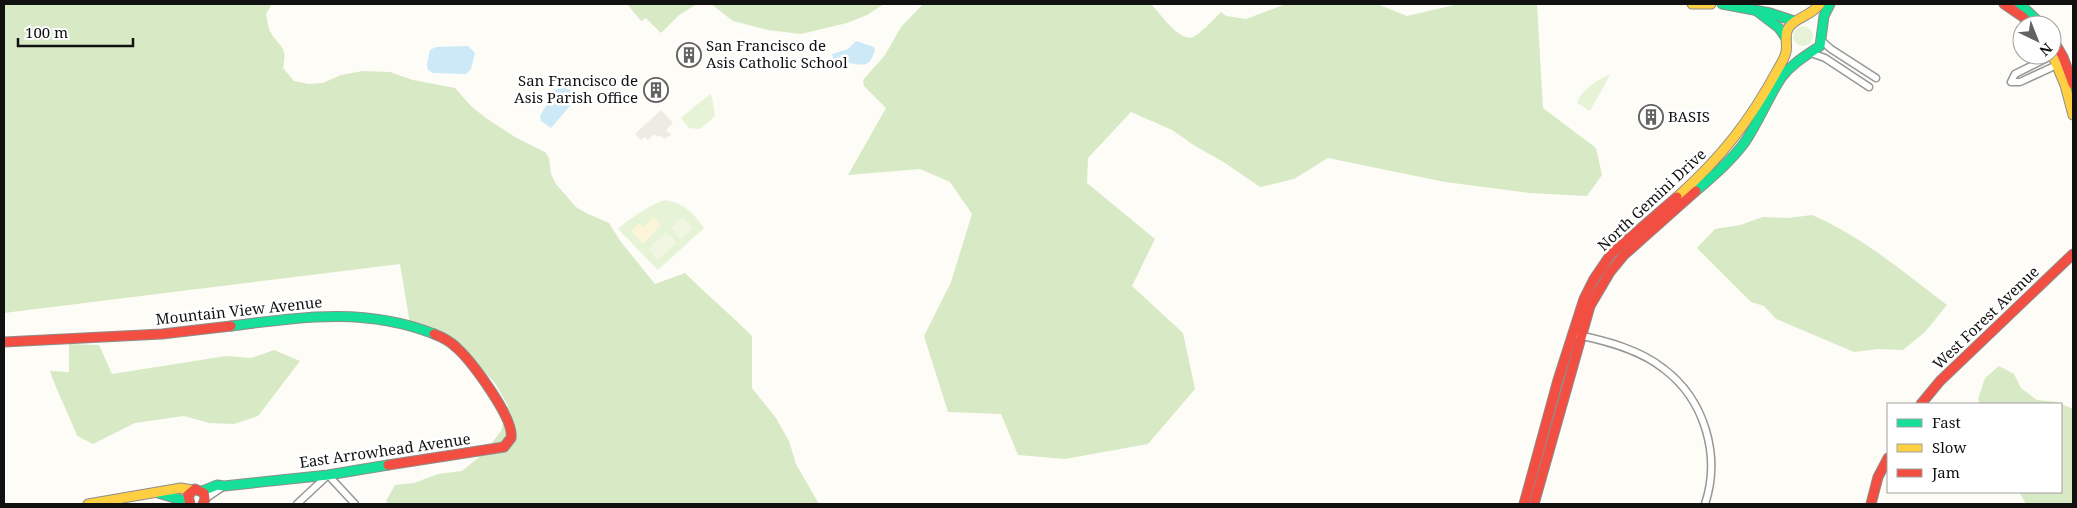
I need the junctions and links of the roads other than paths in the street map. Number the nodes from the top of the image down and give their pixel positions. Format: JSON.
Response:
{"nodes":[{"id":1,"x":1692,"y":4,"type":"edge"},
{"id":2,"x":1710,"y":4,"type":"edge"},
{"id":3,"x":1722,"y":4,"type":"edge"},
{"id":4,"x":1820,"y":4,"type":"edge"},
{"id":5,"x":1830,"y":4,"type":"edge"},
{"id":6,"x":2004,"y":4,"type":"edge"},
{"id":7,"x":2020,"y":4,"type":"edge"},
{"id":8,"x":1756,"y":10,"type":"junction"},
{"id":9,"x":2020,"y":15,"type":"edge"},
{"id":10,"x":2032,"y":15,"type":"edge"},
{"id":11,"x":1804,"y":18,"type":"junction"},
{"id":12,"x":1794,"y":21,"type":"junction"},
{"id":13,"x":1821,"y":30,"type":"junction"},
{"id":14,"x":1787,"y":41,"type":"junction"},
{"id":15,"x":1822,"y":41,"type":"junction"},
{"id":16,"x":1808,"y":54,"type":"junction"},
{"id":17,"x":2034,"y":65,"type":"edge"},
{"id":18,"x":2057,"y":65,"type":"edge"},
{"id":19,"x":2061,"y":65,"type":"edge"},
{"id":20,"x":2062,"y":65,"type":"edge"},
{"id":21,"x":1876,"y":78,"type":"dead end"},
{"id":22,"x":2073,"y":84,"type":"edge"},
{"id":23,"x":1869,"y":87,"type":"dead end"},
{"id":24,"x":2073,"y":114,"type":"edge"},
{"id":25,"x":2073,"y":254,"type":"edge"},
{"id":26,"x":1577,"y":335,"type":"junction"},
{"id":27,"x":4,"y":342,"type":"edge"},
{"id":28,"x":1922,"y":403,"type":"edge"},
{"id":29,"x":501,"y":406,"type":"joint"},
{"id":30,"x":1887,"y":460,"type":"edge"},
{"id":31,"x":328,"y":475,"type":"junction"},
{"id":32,"x":192,"y":490,"type":"junction"},
{"id":33,"x":158,"y":493,"type":"junction"},
{"id":34,"x":203,"y":500,"type":"edge"},
{"id":35,"x":189,"y":503,"type":"edge"},
{"id":36,"x":88,"y":504,"type":"edge"},
{"id":37,"x":297,"y":504,"type":"edge"},
{"id":38,"x":355,"y":504,"type":"edge"},
{"id":39,"x":1524,"y":504,"type":"edge"},
{"id":40,"x":1534,"y":504,"type":"edge"},
{"id":41,"x":1706,"y":504,"type":"edge"},
{"id":42,"x":1870,"y":504,"type":"edge"}],
"edges":[{"from":1,"to":2,"type":"street"},
{"from":3,"to":8,"type":"street"},
{"from":4,"to":11,"type":"street"},
{"from":5,"to":13,"type":"street"},
{"from":6,"to":9,"type":"street"},
{"from":7,"to":10,"type":"street"},
{"from":8,"to":12,"type":"street"},
{"from":8,"to":14,"type":"street"},
{"from":11,"to":12,"type":"street"},
{"from":11,"to":13,"type":"street"},
{"from":12,"to":14,"type":"street","name":"North Gemini Drive"},
{"from":13,"to":15,"type":"street"},
{"from":14,"to":16,"type":"street"},
{"from":14,"to":26,"type":"street","name":"North Gemini Drive"},
{"from":15,"to":16,"type":"street","name":"North Gemini Drive"},
{"from":15,"to":21,"type":"street"},
{"from":16,"to":23,"type":"street"},
{"from":16,"to":26,"type":"street","name":"North Gemini Drive"},
{"from":17,"to":18,"type":"street"},
{"from":19,"to":24,"type":"street"},
{"from":20,"to":22,"type":"street"},
{"from":25,"to":28,"type":"street","name":"West Forest Avenue"},
{"from":26,"to":39,"type":"street","name":"North Gemini Drive"},
{"from":26,"to":40,"type":"street","name":"North Gemini Drive"},
{"from":26,"to":41,"type":"street"},
{"from":27,"to":29,"type":"street","name":"Mountain View Avenue"},
{"from":29,"to":31,"type":"street","name":"East Arrowhead Avenue"},
{"from":30,"to":42,"type":"street"},
{"from":31,"to":34,"type":"street","name":"East Arrowhead Avenue"},
{"from":31,"to":37,"type":"street"},
{"from":31,"to":38,"type":"street"},
{"from":32,"to":33,"type":"street"},
{"from":32,"to":34,"type":"street","name":"East Arrowhead Avenue"},
{"from":32,"to":35,"type":"street"},
{"from":33,"to":35,"type":"street"},
{"from":33,"to":36,"type":"street"}]}
